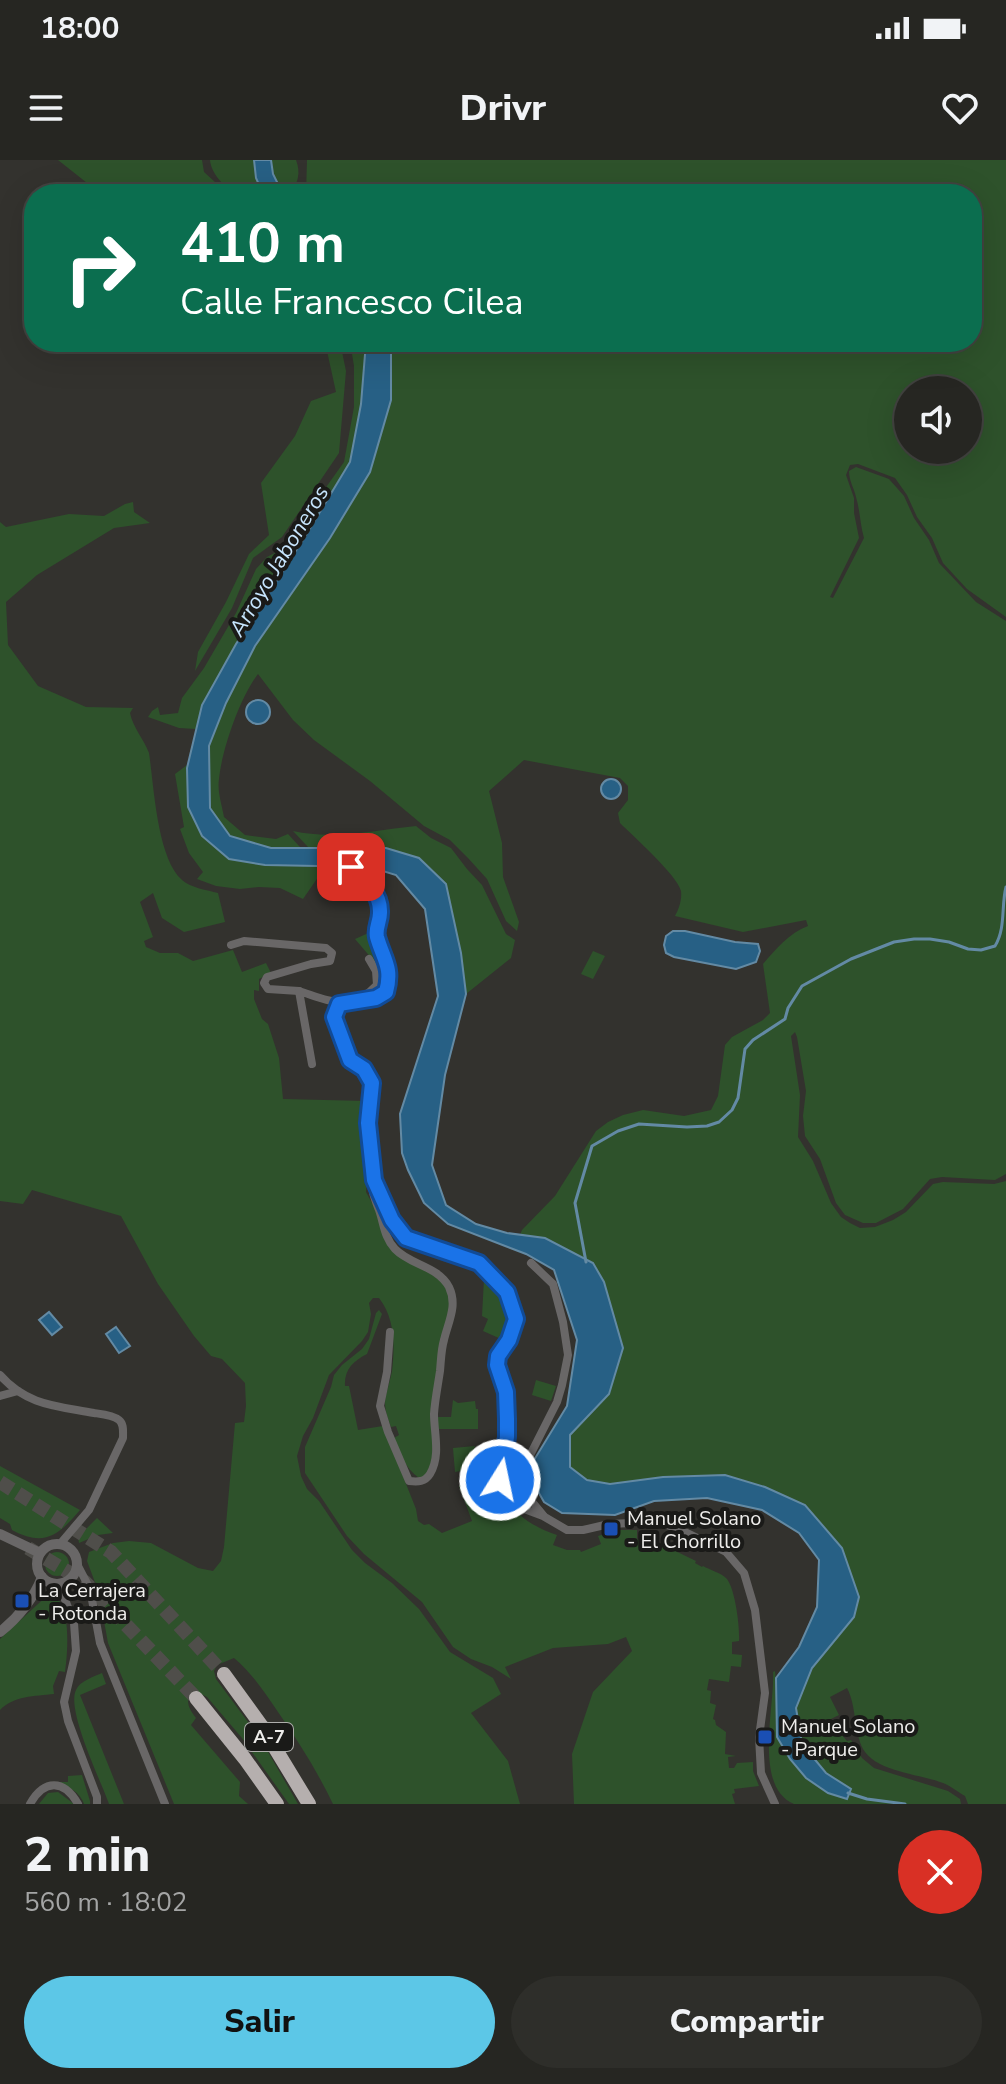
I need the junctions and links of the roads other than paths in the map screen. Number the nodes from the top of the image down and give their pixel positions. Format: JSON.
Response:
{"nodes":[{"id":1,"x":351,"y":867,"type":"dead end"},
{"id":2,"x":231,"y":945,"type":"dead end"},
{"id":3,"x":369,"y":959,"type":"dead end"},
{"id":4,"x":299,"y":991,"type":"junction"},
{"id":5,"x":360,"y":1000,"type":"junction"},
{"id":6,"x":339,"y":1004,"type":"junction"},
{"id":7,"x":312,"y":1064,"type":"dead end"},
{"id":8,"x":374,"y":1180,"type":"junction"},
{"id":9,"x":531,"y":1263,"type":"dead end"},
{"id":10,"x":390,"y":1332,"type":"dead end"},
{"id":11,"x":0,"y":1375,"type":"edge"},
{"id":12,"x":18,"y":1391,"type":"junction"},
{"id":13,"x":0,"y":1396,"type":"edge"},
{"id":14,"x":543,"y":1516,"type":"junction"},
{"id":15,"x":0,"y":1534,"type":"edge"},
{"id":16,"x":60,"y":1544,"type":"junction"},
{"id":17,"x":40,"y":1553,"type":"junction"},
{"id":18,"x":77,"y":1564,"type":"junction"},
{"id":19,"x":42,"y":1577,"type":"junction"},
{"id":20,"x":59,"y":1584,"type":"junction"},
{"id":21,"x":0,"y":1632,"type":"edge"},
{"id":22,"x":224,"y":1674,"type":"tunnel mouth"},
{"id":23,"x":196,"y":1698,"type":"tunnel mouth"},
{"id":24,"x":30,"y":1804,"type":"edge"},
{"id":25,"x":78,"y":1804,"type":"edge"},
{"id":26,"x":97,"y":1804,"type":"edge"},
{"id":27,"x":165,"y":1804,"type":"edge"},
{"id":28,"x":277,"y":1804,"type":"edge"},
{"id":29,"x":309,"y":1804,"type":"edge"},
{"id":30,"x":775,"y":1804,"type":"edge"}],
"edges":[{"from":1,"to":5,"type":"street"},
{"from":2,"to":4,"type":"street"},
{"from":3,"to":5,"type":"street"},
{"from":4,"to":6,"type":"street"},
{"from":4,"to":7,"type":"street"},
{"from":5,"to":6,"type":"street"},
{"from":6,"to":8,"type":"street"},
{"from":8,"to":10,"type":"street"},
{"from":8,"to":14,"type":"street"},
{"from":9,"to":14,"type":"street"},
{"from":11,"to":12,"type":"street"},
{"from":12,"to":13,"type":"street"},
{"from":12,"to":16,"type":"street"},
{"from":14,"to":30,"type":"street"},
{"from":15,"to":17,"type":"street"},
{"from":16,"to":17,"type":"street"},
{"from":16,"to":18,"type":"street"},
{"from":17,"to":19,"type":"street"},
{"from":18,"to":20,"type":"street"},
{"from":18,"to":27,"type":"street"},
{"from":19,"to":20,"type":"street"},
{"from":19,"to":21,"type":"street"},
{"from":20,"to":26,"type":"street"},
{"from":22,"to":29,"type":"highway","number":"A-7"},
{"from":23,"to":28,"type":"highway","number":"A-7"},
{"from":24,"to":25,"type":"street"}]}
